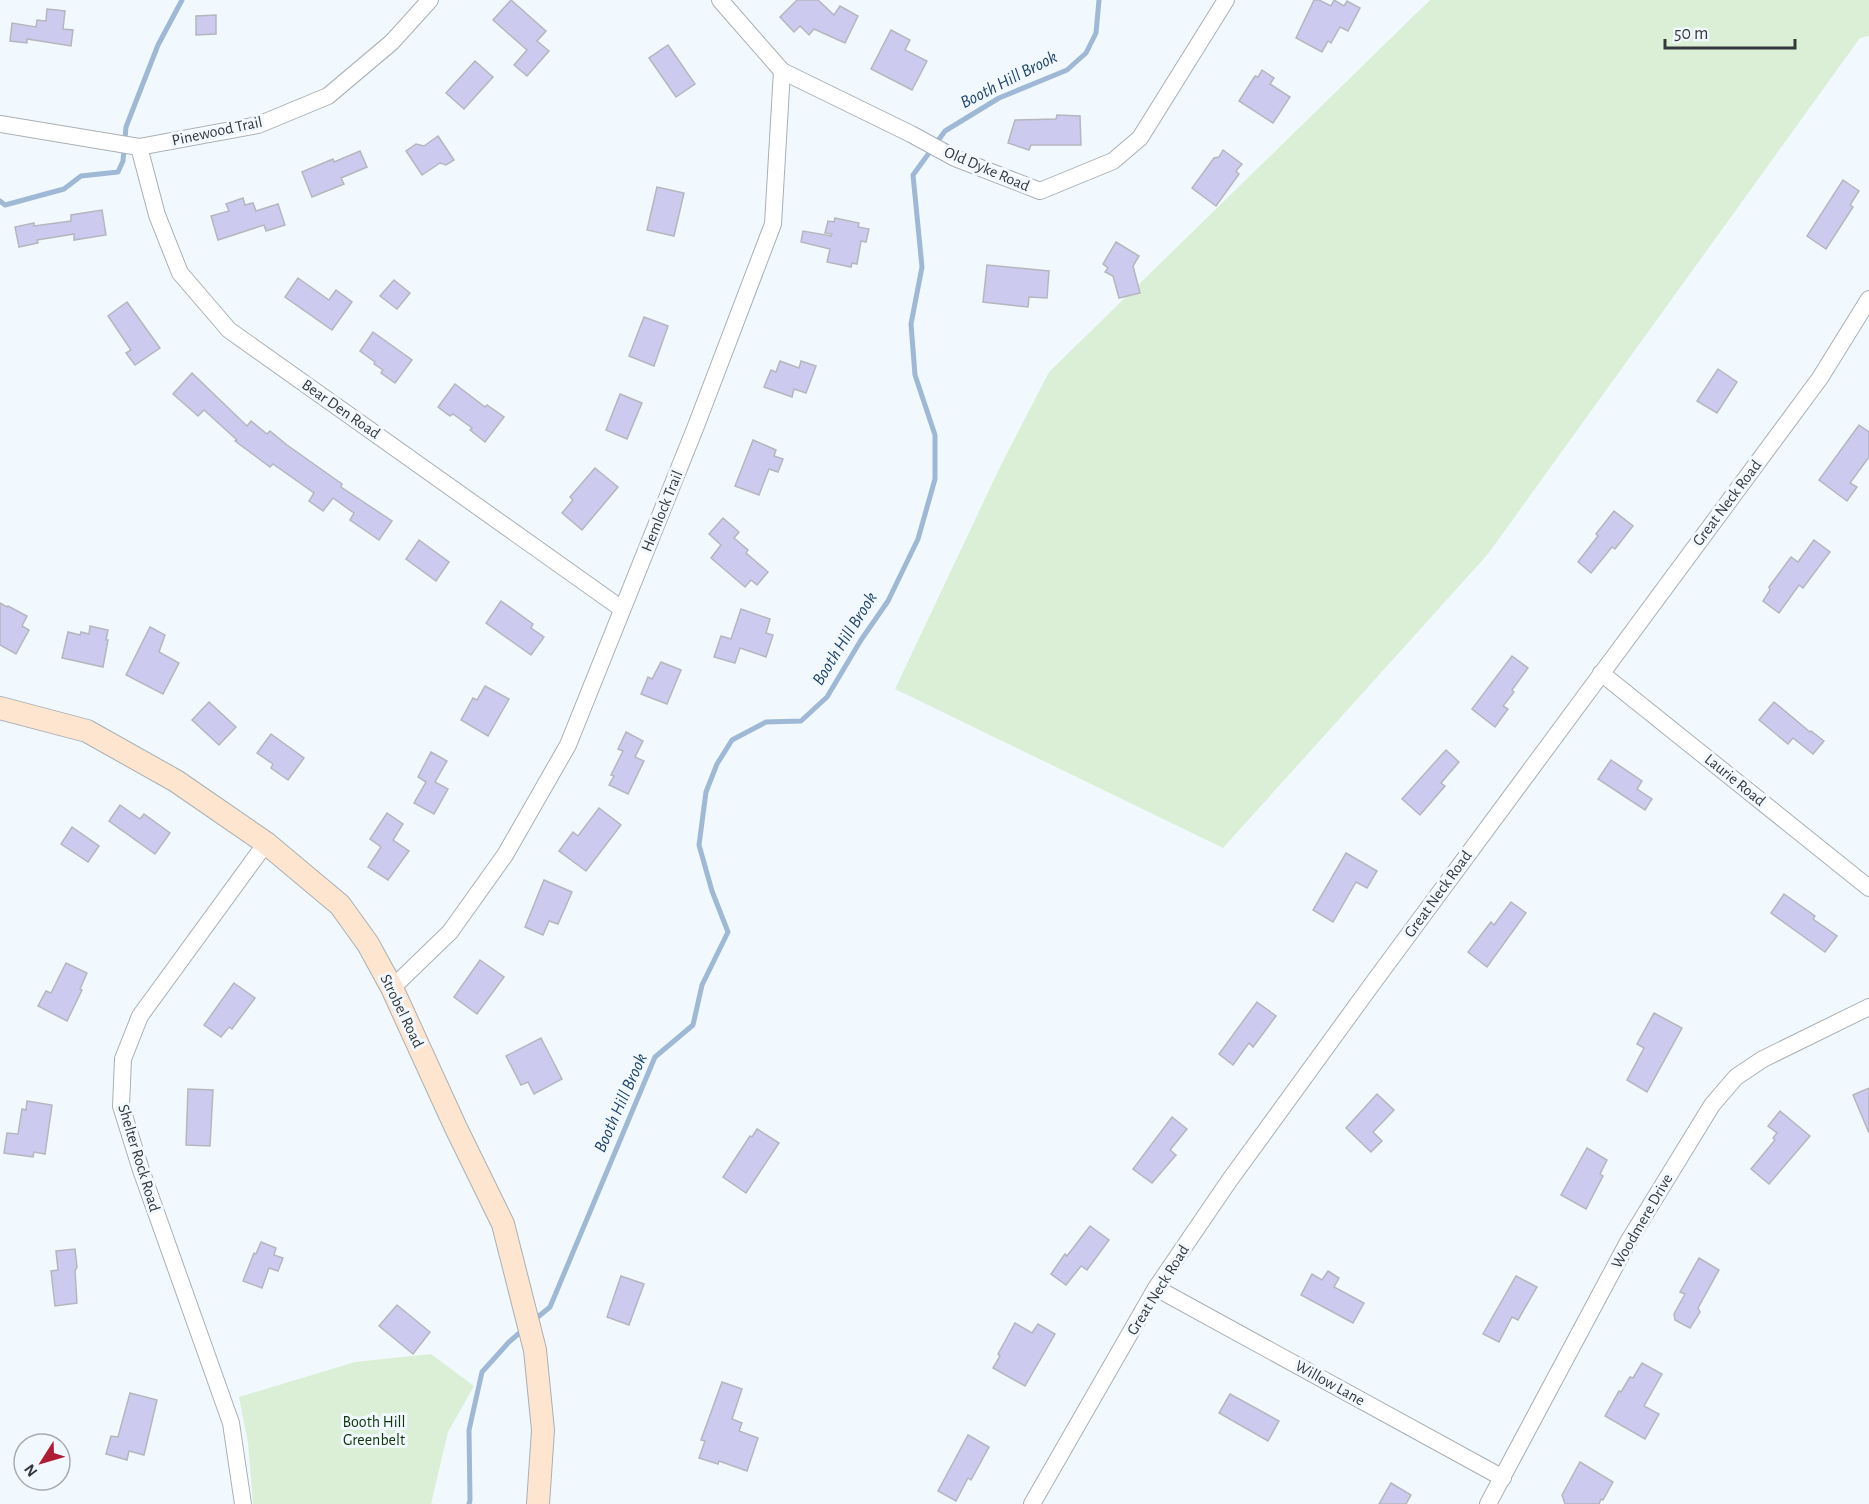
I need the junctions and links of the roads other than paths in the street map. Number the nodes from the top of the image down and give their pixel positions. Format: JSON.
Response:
{"nodes":[{"id":1,"x":430,"y":0,"type":"edge"},
{"id":2,"x":720,"y":0,"type":"edge"},
{"id":3,"x":1226,"y":0,"type":"edge"},
{"id":4,"x":782,"y":71,"type":"junction"},
{"id":5,"x":0,"y":124,"type":"edge"},
{"id":6,"x":135,"y":147,"type":"junction"},
{"id":7,"x":1869,"y":299,"type":"edge"},
{"id":8,"x":622,"y":609,"type":"junction"},
{"id":9,"x":1601,"y":673,"type":"junction"},
{"id":10,"x":0,"y":708,"type":"edge"},
{"id":11,"x":266,"y":843,"type":"junction"},
{"id":12,"x":1869,"y":888,"type":"edge"},
{"id":13,"x":392,"y":988,"type":"junction"},
{"id":14,"x":1869,"y":1007,"type":"edge"},
{"id":15,"x":1156,"y":1288,"type":"junction"},
{"id":16,"x":1503,"y":1478,"type":"junction"},
{"id":17,"x":243,"y":1504,"type":"edge"},
{"id":18,"x":538,"y":1504,"type":"edge"},
{"id":19,"x":1032,"y":1504,"type":"edge"},
{"id":20,"x":1488,"y":1504,"type":"edge"}],
"edges":[{"from":1,"to":6,"type":"street","name":"Pinewood Trail"},
{"from":2,"to":4,"type":"street"},
{"from":3,"to":4,"type":"street","name":"Old Dyke Road"},
{"from":4,"to":8,"type":"street","name":"Hemlock Trail"},
{"from":5,"to":6,"type":"street","name":"Pinewood Trail"},
{"from":6,"to":8,"type":"street","name":"Bear Den Road"},
{"from":7,"to":9,"type":"street","name":"Great Neck Road"},
{"from":8,"to":13,"type":"street","name":"Hemlock Trail"},
{"from":9,"to":12,"type":"street","name":"Laurie Road"},
{"from":9,"to":15,"type":"street","name":"Great Neck Road"},
{"from":10,"to":11,"type":"street","name":"Strobel Road"},
{"from":11,"to":13,"type":"street","name":"Strobel Road"},
{"from":11,"to":17,"type":"street","name":"Shelter Rock Road"},
{"from":13,"to":18,"type":"street","name":"Strobel Road"},
{"from":14,"to":16,"type":"street","name":"Woodmere Drive"},
{"from":15,"to":16,"type":"street","name":"Willow Lane"},
{"from":15,"to":19,"type":"street","name":"Great Neck Road"},
{"from":16,"to":20,"type":"street","name":"Woodmere Drive"}]}
